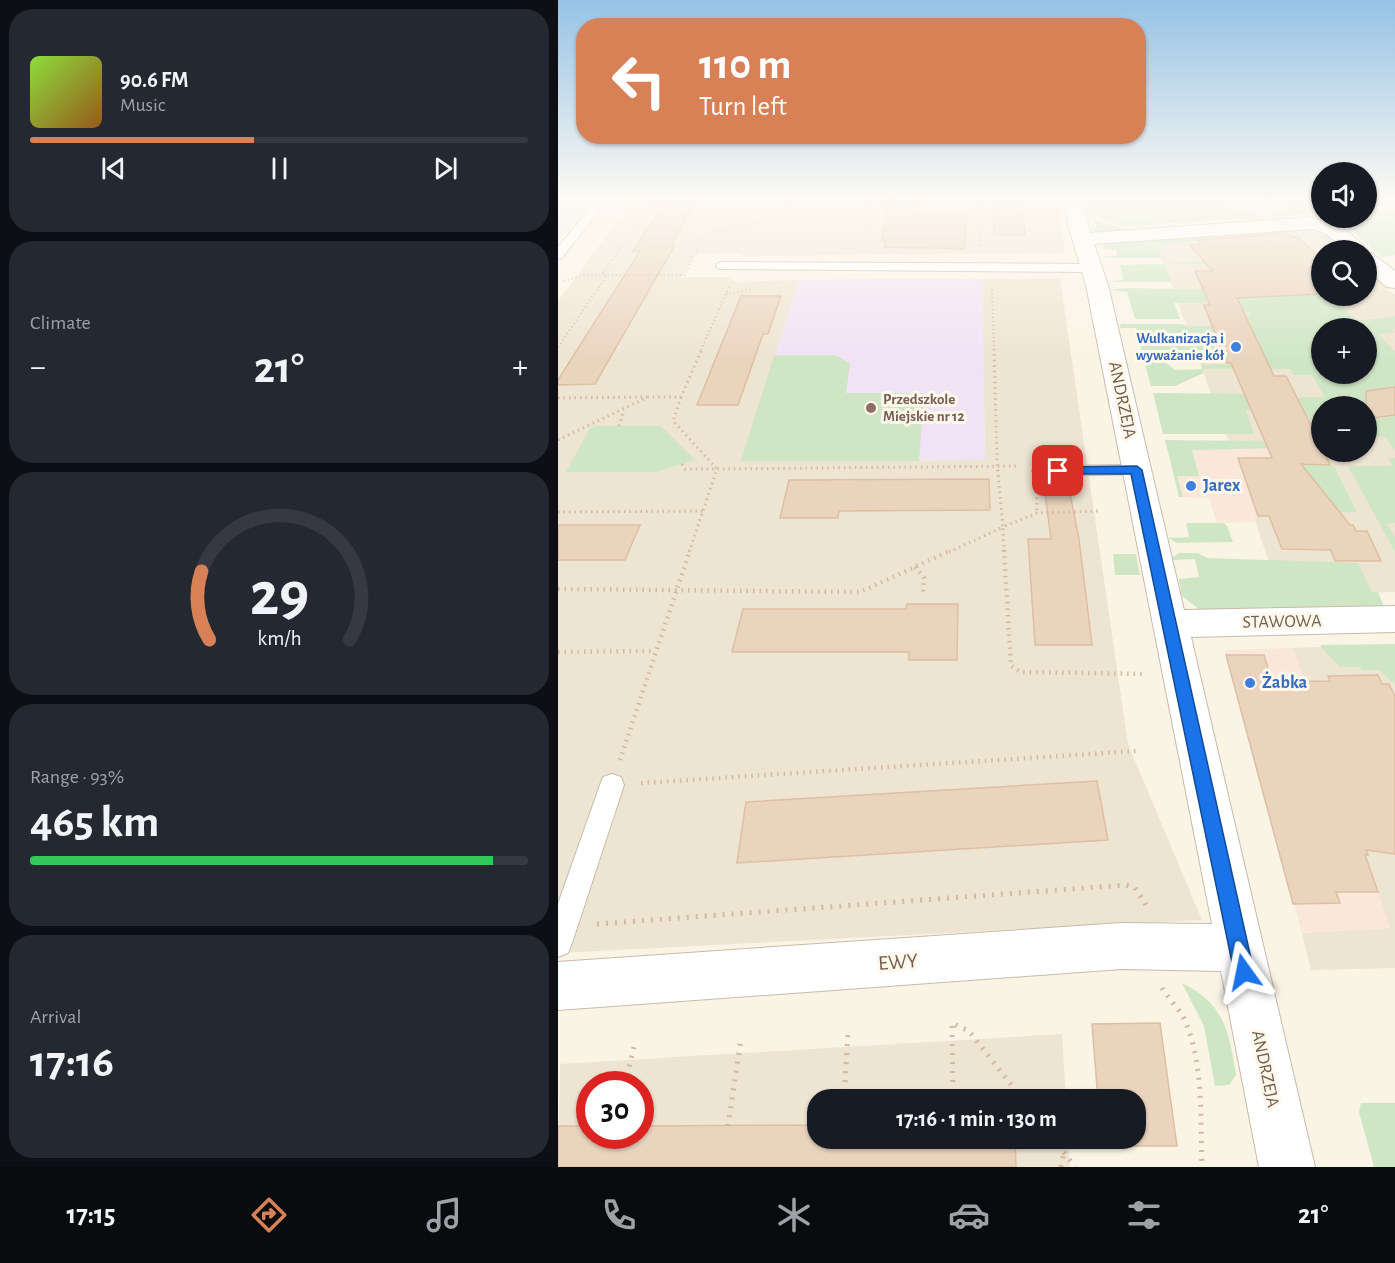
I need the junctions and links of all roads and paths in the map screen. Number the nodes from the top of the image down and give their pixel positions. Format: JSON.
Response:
{"nodes":[{"id":1,"x":618,"y":251,"type":"edge"},
{"id":2,"x":981,"y":251,"type":"edge"},
{"id":3,"x":1087,"y":251,"type":"edge"},
{"id":4,"x":981,"y":255,"type":"dead end"},
{"id":5,"x":722,"y":266,"type":"dead end"},
{"id":6,"x":1377,"y":267,"type":"edge"},
{"id":7,"x":1092,"y":268,"type":"junction"},
{"id":8,"x":564,"y":281,"type":"dead end"},
{"id":9,"x":1395,"y":282,"type":"edge"},
{"id":10,"x":992,"y":286,"type":"dead end"},
{"id":11,"x":726,"y":295,"type":"dead end"},
{"id":12,"x":648,"y":397,"type":"junction"},
{"id":13,"x":681,"y":397,"type":"junction"},
{"id":14,"x":558,"y":398,"type":"edge"},
{"id":15,"x":624,"y":409,"type":"junction"},
{"id":16,"x":619,"y":426,"type":"dead end"},
{"id":17,"x":558,"y":440,"type":"edge"},
{"id":18,"x":682,"y":464,"type":"dead end"},
{"id":19,"x":999,"y":466,"type":"junction"},
{"id":20,"x":717,"y":470,"type":"junction"},
{"id":21,"x":1137,"y":470,"type":"junction"},
{"id":22,"x":1040,"y":471,"type":"joint"},
{"id":23,"x":704,"y":511,"type":"junction"},
{"id":24,"x":1098,"y":511,"type":"dead end"},
{"id":25,"x":558,"y":512,"type":"edge"},
{"id":26,"x":1003,"y":527,"type":"junction"},
{"id":27,"x":915,"y":567,"type":"junction"},
{"id":28,"x":558,"y":589,"type":"edge"},
{"id":29,"x":676,"y":591,"type":"junction"},
{"id":30,"x":923,"y":595,"type":"dead end"},
{"id":31,"x":1395,"y":620,"type":"edge"},
{"id":32,"x":1169,"y":624,"type":"junction"},
{"id":33,"x":655,"y":651,"type":"junction"},
{"id":34,"x":558,"y":652,"type":"edge"},
{"id":35,"x":1148,"y":674,"type":"dead end"},
{"id":36,"x":1137,"y":751,"type":"dead end"},
{"id":37,"x":612,"y":785,"type":"junction"},
{"id":38,"x":1147,"y":909,"type":"dead end"},
{"id":39,"x":588,"y":924,"type":"dead end"},
{"id":40,"x":558,"y":943,"type":"edge"},
{"id":41,"x":1239,"y":948,"type":"junction"},
{"id":42,"x":1160,"y":984,"type":"dead end"},
{"id":43,"x":558,"y":986,"type":"edge"},
{"id":44,"x":848,"y":1031,"type":"dead end"},
{"id":45,"x":741,"y":1038,"type":"dead end"},
{"id":46,"x":634,"y":1047,"type":"dead end"},
{"id":47,"x":628,"y":1071,"type":"edge"},
{"id":48,"x":845,"y":1089,"type":"edge"},
{"id":49,"x":954,"y":1089,"type":"edge"},
{"id":50,"x":1014,"y":1089,"type":"edge"},
{"id":51,"x":728,"y":1126,"type":"dead end"},
{"id":52,"x":1062,"y":1149,"type":"edge"},
{"id":53,"x":1064,"y":1152,"type":"junction"},
{"id":54,"x":1061,"y":1167,"type":"edge"},
{"id":55,"x":1075,"y":1167,"type":"edge"},
{"id":56,"x":1202,"y":1167,"type":"edge"},
{"id":57,"x":1287,"y":1167,"type":"edge"}],
"edges":[{"from":1,"to":8,"type":"path"},
{"from":2,"to":4,"type":"path"},
{"from":3,"to":7,"type":"street","name":"ANDRZEJA"},
{"from":5,"to":7,"type":"lane"},
{"from":6,"to":9,"type":"street"},
{"from":7,"to":21,"type":"street","name":"ANDRZEJA"},
{"from":10,"to":19,"type":"path"},
{"from":11,"to":13,"type":"path"},
{"from":12,"to":13,"type":"path"},
{"from":12,"to":14,"type":"path"},
{"from":12,"to":15,"type":"path"},
{"from":13,"to":20,"type":"path"},
{"from":15,"to":16,"type":"path"},
{"from":15,"to":17,"type":"path"},
{"from":18,"to":20,"type":"path"},
{"from":19,"to":20,"type":"path"},
{"from":19,"to":22,"type":"path"},
{"from":19,"to":26,"type":"path"},
{"from":20,"to":23,"type":"path"},
{"from":21,"to":22,"type":"lane"},
{"from":21,"to":32,"type":"street","name":"ANDRZEJA"},
{"from":23,"to":25,"type":"path"},
{"from":23,"to":29,"type":"path"},
{"from":24,"to":26,"type":"path"},
{"from":26,"to":27,"type":"path"},
{"from":26,"to":35,"type":"path"},
{"from":27,"to":29,"type":"path"},
{"from":27,"to":30,"type":"path"},
{"from":28,"to":29,"type":"path"},
{"from":29,"to":33,"type":"path"},
{"from":31,"to":32,"type":"street","name":"STAWOWA"},
{"from":32,"to":41,"type":"street","name":"ANDRZEJA"},
{"from":33,"to":34,"type":"path"},
{"from":33,"to":37,"type":"path"},
{"from":36,"to":37,"type":"path"},
{"from":37,"to":40,"type":"lane"},
{"from":38,"to":39,"type":"path"},
{"from":41,"to":43,"type":"street","name":"EWY"},
{"from":41,"to":57,"type":"street","name":"ANDRZEJA"},
{"from":42,"to":56,"type":"path"},
{"from":44,"to":48,"type":"path"},
{"from":45,"to":51,"type":"path"},
{"from":46,"to":47,"type":"path"},
{"from":49,"to":50,"type":"path"},
{"from":52,"to":53,"type":"path"},
{"from":53,"to":54,"type":"path"},
{"from":53,"to":55,"type":"path"}]}
